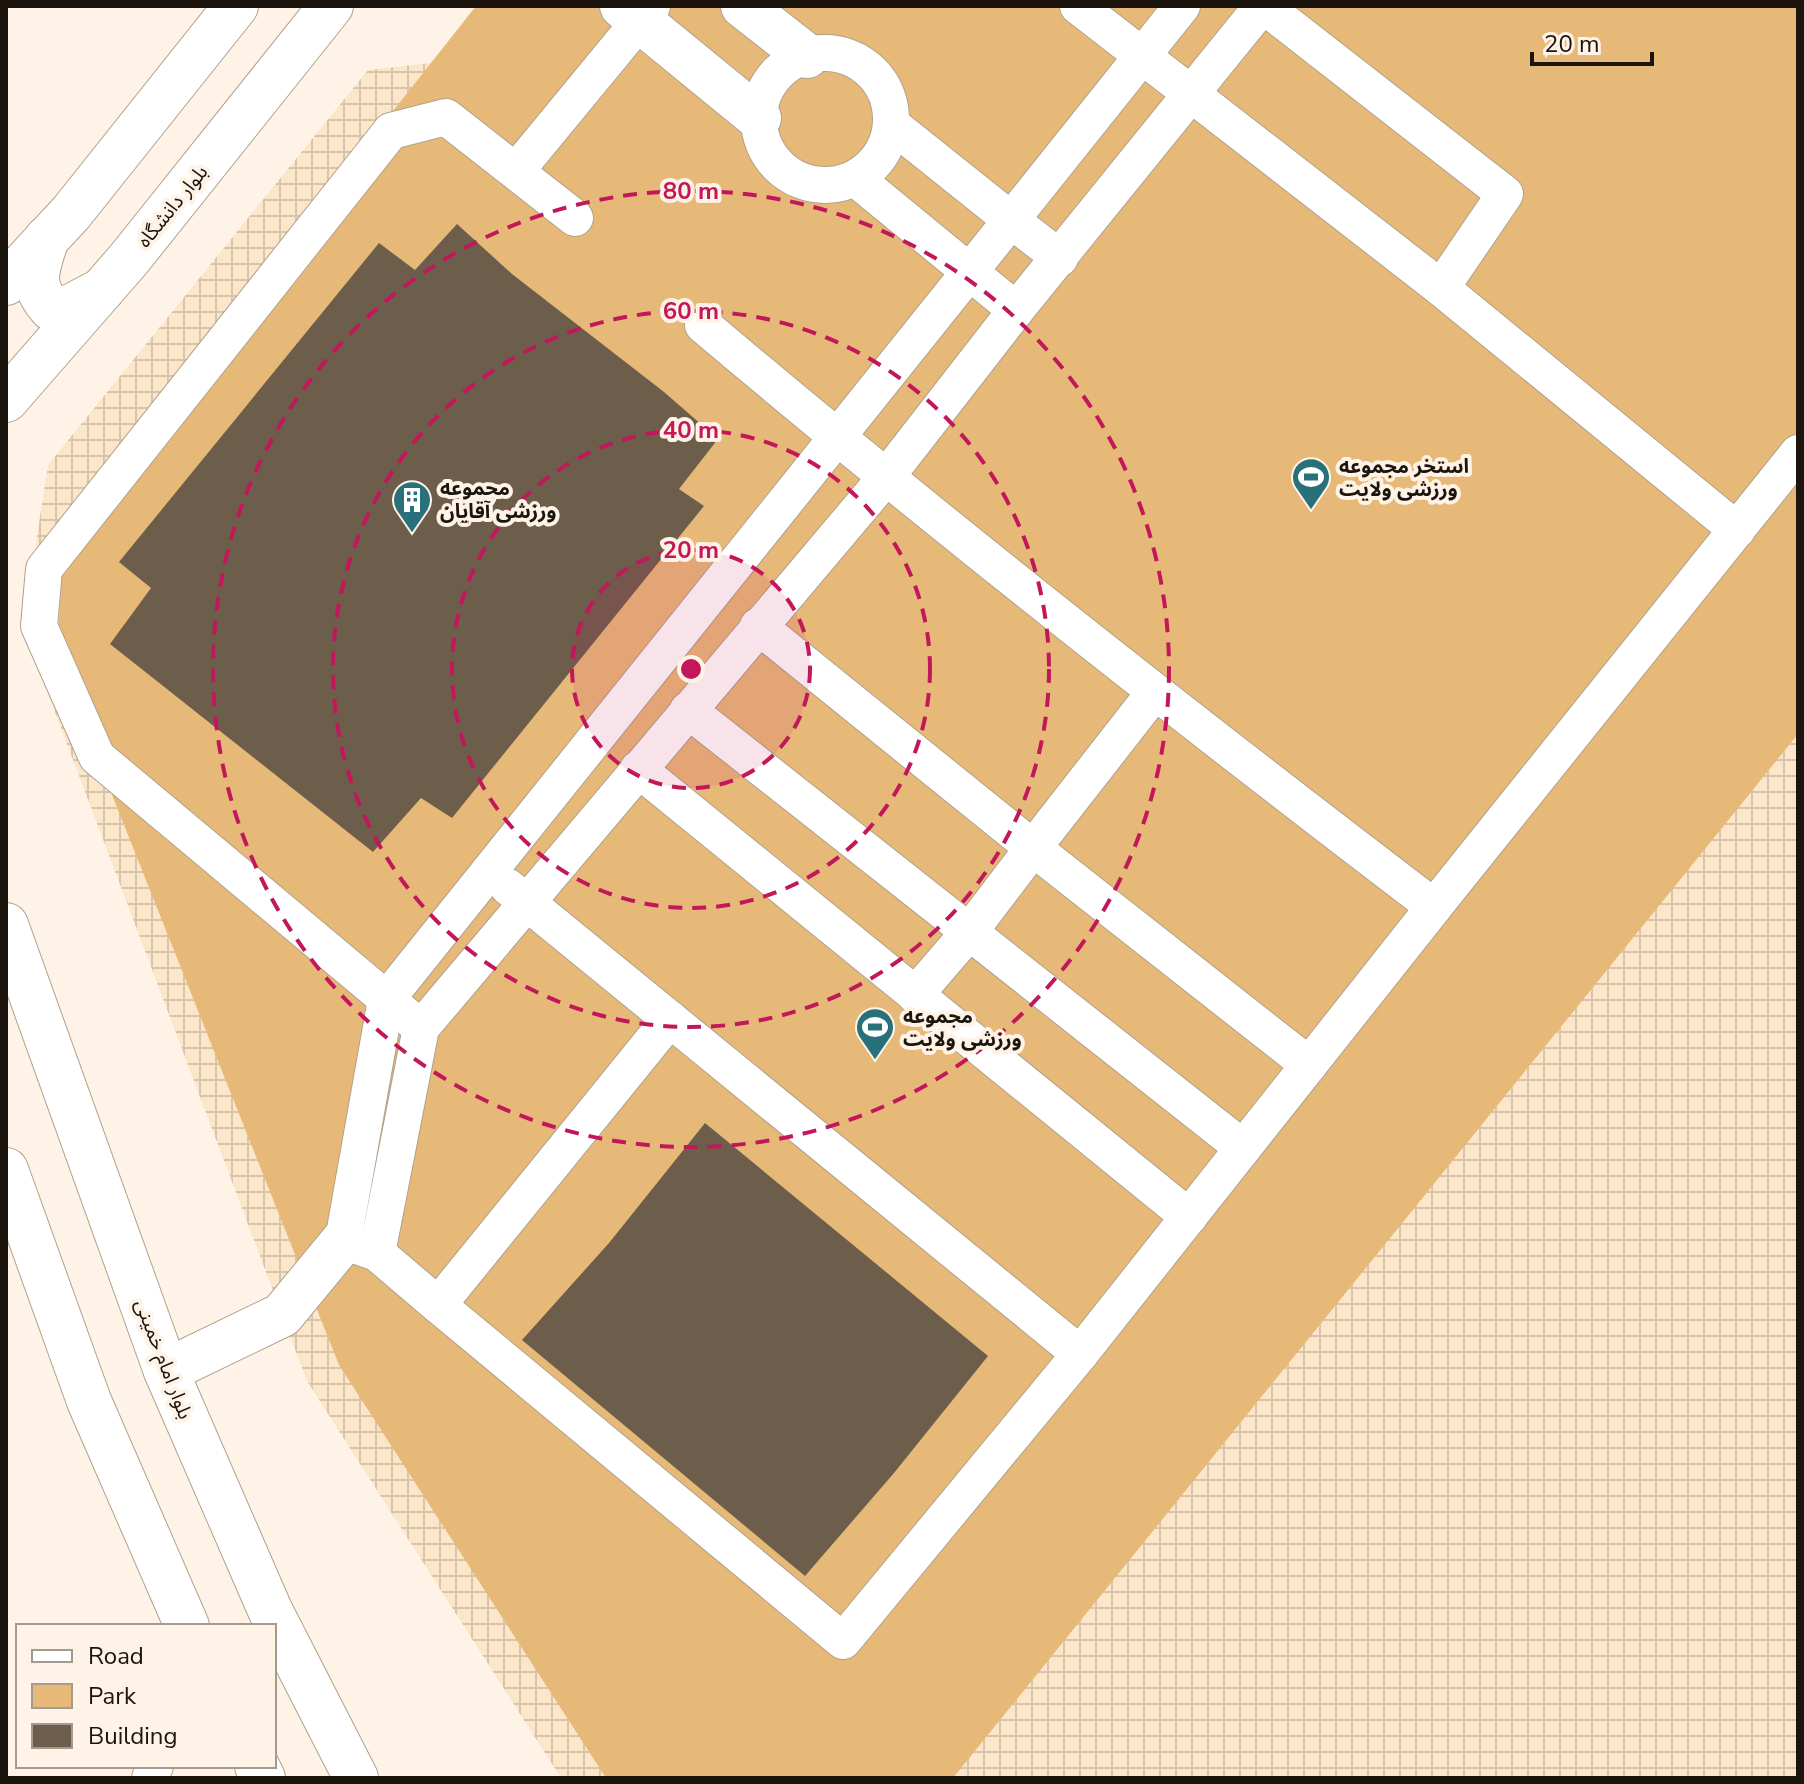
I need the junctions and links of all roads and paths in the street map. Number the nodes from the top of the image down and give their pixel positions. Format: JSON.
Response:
{"nodes":[{"id":1,"x":236,"y":6,"type":"edge"},
{"id":2,"x":331,"y":6,"type":"edge"},
{"id":3,"x":743,"y":6,"type":"edge"},
{"id":4,"x":1078,"y":6,"type":"edge"},
{"id":5,"x":1182,"y":6,"type":"edge"},
{"id":6,"x":1263,"y":6,"type":"edge"},
{"id":7,"x":638,"y":11,"type":"edge"},
{"id":8,"x":807,"y":56,"type":"junction"},
{"id":9,"x":1141,"y":57,"type":"junction"},
{"id":10,"x":1190,"y":95,"type":"junction"},
{"id":11,"x":759,"y":118,"type":"junction"},
{"id":12,"x":891,"y":124,"type":"junction"},
{"id":13,"x":516,"y":171,"type":"junction"},
{"id":14,"x":855,"y":178,"type":"junction"},
{"id":15,"x":575,"y":218,"type":"dead end"},
{"id":16,"x":1011,"y":220,"type":"junction"},
{"id":17,"x":47,"y":238,"type":"junction"},
{"id":18,"x":1060,"y":258,"type":"junction"},
{"id":19,"x":970,"y":272,"type":"junction"},
{"id":20,"x":6,"y":283,"type":"edge"},
{"id":21,"x":1441,"y":288,"type":"junction"},
{"id":22,"x":102,"y":290,"type":"junction"},
{"id":23,"x":6,"y":308,"type":"edge"},
{"id":24,"x":1016,"y":310,"type":"junction"},
{"id":25,"x":703,"y":325,"type":"dead end"},
{"id":26,"x":46,"y":355,"type":"junction"},
{"id":27,"x":6,"y":400,"type":"edge"},
{"id":28,"x":838,"y":439,"type":"junction"},
{"id":29,"x":1798,"y":453,"type":"edge"},
{"id":30,"x":887,"y":476,"type":"junction"},
{"id":31,"x":1737,"y":530,"type":"junction"},
{"id":32,"x":758,"y":626,"type":"junction"},
{"id":33,"x":1154,"y":693,"type":"junction"},
{"id":34,"x":688,"y":710,"type":"junction"},
{"id":35,"x":638,"y":769,"type":"junction"},
{"id":36,"x":1033,"y":848,"type":"junction"},
{"id":37,"x":490,"y":871,"type":"junction"},
{"id":38,"x":527,"y":902,"type":"junction"},
{"id":39,"x":1434,"y":907,"type":"junction"},
{"id":40,"x":6,"y":925,"type":"edge"},
{"id":41,"x":970,"y":931,"type":"junction"},
{"id":42,"x":915,"y":995,"type":"junction"},
{"id":43,"x":386,"y":1000,"type":"junction"},
{"id":44,"x":670,"y":1019,"type":"junction"},
{"id":45,"x":421,"y":1028,"type":"junction"},
{"id":46,"x":1309,"y":1065,"type":"junction"},
{"id":47,"x":1243,"y":1148,"type":"junction"},
{"id":48,"x":6,"y":1170,"type":"edge"},
{"id":49,"x":1189,"y":1217,"type":"junction"},
{"id":50,"x":360,"y":1247,"type":"junction"},
{"id":51,"x":438,"y":1305,"type":"junction"},
{"id":52,"x":1080,"y":1354,"type":"junction"},
{"id":53,"x":166,"y":1371,"type":"junction"},
{"id":54,"x":186,"y":1624,"type":"edge"},
{"id":55,"x":356,"y":1778,"type":"edge"}],
"edges":[{"from":1,"to":17,"type":"street"},
{"from":2,"to":22,"type":"street","name":"بلوار دانشگاه"},
{"from":3,"to":8,"type":"street"},
{"from":4,"to":9,"type":"street"},
{"from":5,"to":9,"type":"street"},
{"from":6,"to":10,"type":"street"},
{"from":6,"to":21,"type":"street"},
{"from":7,"to":11,"type":"street"},
{"from":7,"to":13,"type":"street"},
{"from":8,"to":11,"type":"street"},
{"from":8,"to":12,"type":"street"},
{"from":9,"to":10,"type":"street"},
{"from":9,"to":16,"type":"street"},
{"from":10,"to":18,"type":"street"},
{"from":10,"to":21,"type":"street"},
{"from":11,"to":14,"type":"street"},
{"from":12,"to":14,"type":"street"},
{"from":12,"to":16,"type":"street"},
{"from":13,"to":15,"type":"street"},
{"from":13,"to":43,"type":"street"},
{"from":14,"to":19,"type":"street"},
{"from":16,"to":18,"type":"street"},
{"from":16,"to":19,"type":"street"},
{"from":17,"to":20,"type":"street"},
{"from":17,"to":22,"type":"street"},
{"from":18,"to":24,"type":"street"},
{"from":19,"to":24,"type":"street"},
{"from":19,"to":28,"type":"street"},
{"from":21,"to":31,"type":"street"},
{"from":22,"to":26,"type":"street","name":"بلوار دانشگاه"},
{"from":23,"to":26,"type":"street"},
{"from":24,"to":30,"type":"street"},
{"from":25,"to":28,"type":"street"},
{"from":26,"to":27,"type":"street","name":"بلوار دانشگاه"},
{"from":28,"to":30,"type":"street"},
{"from":28,"to":37,"type":"street"},
{"from":29,"to":31,"type":"street"},
{"from":30,"to":32,"type":"street"},
{"from":30,"to":33,"type":"street"},
{"from":31,"to":39,"type":"street"},
{"from":32,"to":34,"type":"street"},
{"from":32,"to":36,"type":"street"},
{"from":33,"to":36,"type":"street"},
{"from":33,"to":39,"type":"street"},
{"from":34,"to":35,"type":"street"},
{"from":34,"to":41,"type":"street"},
{"from":35,"to":38,"type":"street"},
{"from":35,"to":42,"type":"street"},
{"from":36,"to":41,"type":"street"},
{"from":36,"to":46,"type":"street"},
{"from":37,"to":38,"type":"street"},
{"from":37,"to":43,"type":"street"},
{"from":38,"to":44,"type":"street"},
{"from":38,"to":45,"type":"street"},
{"from":39,"to":46,"type":"street"},
{"from":40,"to":53,"type":"street","name":"بلوار امام خمینی"},
{"from":41,"to":42,"type":"street"},
{"from":41,"to":47,"type":"street"},
{"from":42,"to":49,"type":"street"},
{"from":43,"to":45,"type":"street"},
{"from":43,"to":50,"type":"street"},
{"from":44,"to":51,"type":"street"},
{"from":44,"to":52,"type":"street"},
{"from":45,"to":50,"type":"street"},
{"from":46,"to":47,"type":"street"},
{"from":47,"to":49,"type":"street"},
{"from":48,"to":54,"type":"street"},
{"from":49,"to":52,"type":"street"},
{"from":50,"to":51,"type":"street"},
{"from":50,"to":53,"type":"street"},
{"from":51,"to":52,"type":"street"},
{"from":53,"to":55,"type":"street","name":"بلوار امام خمینی"}]}
